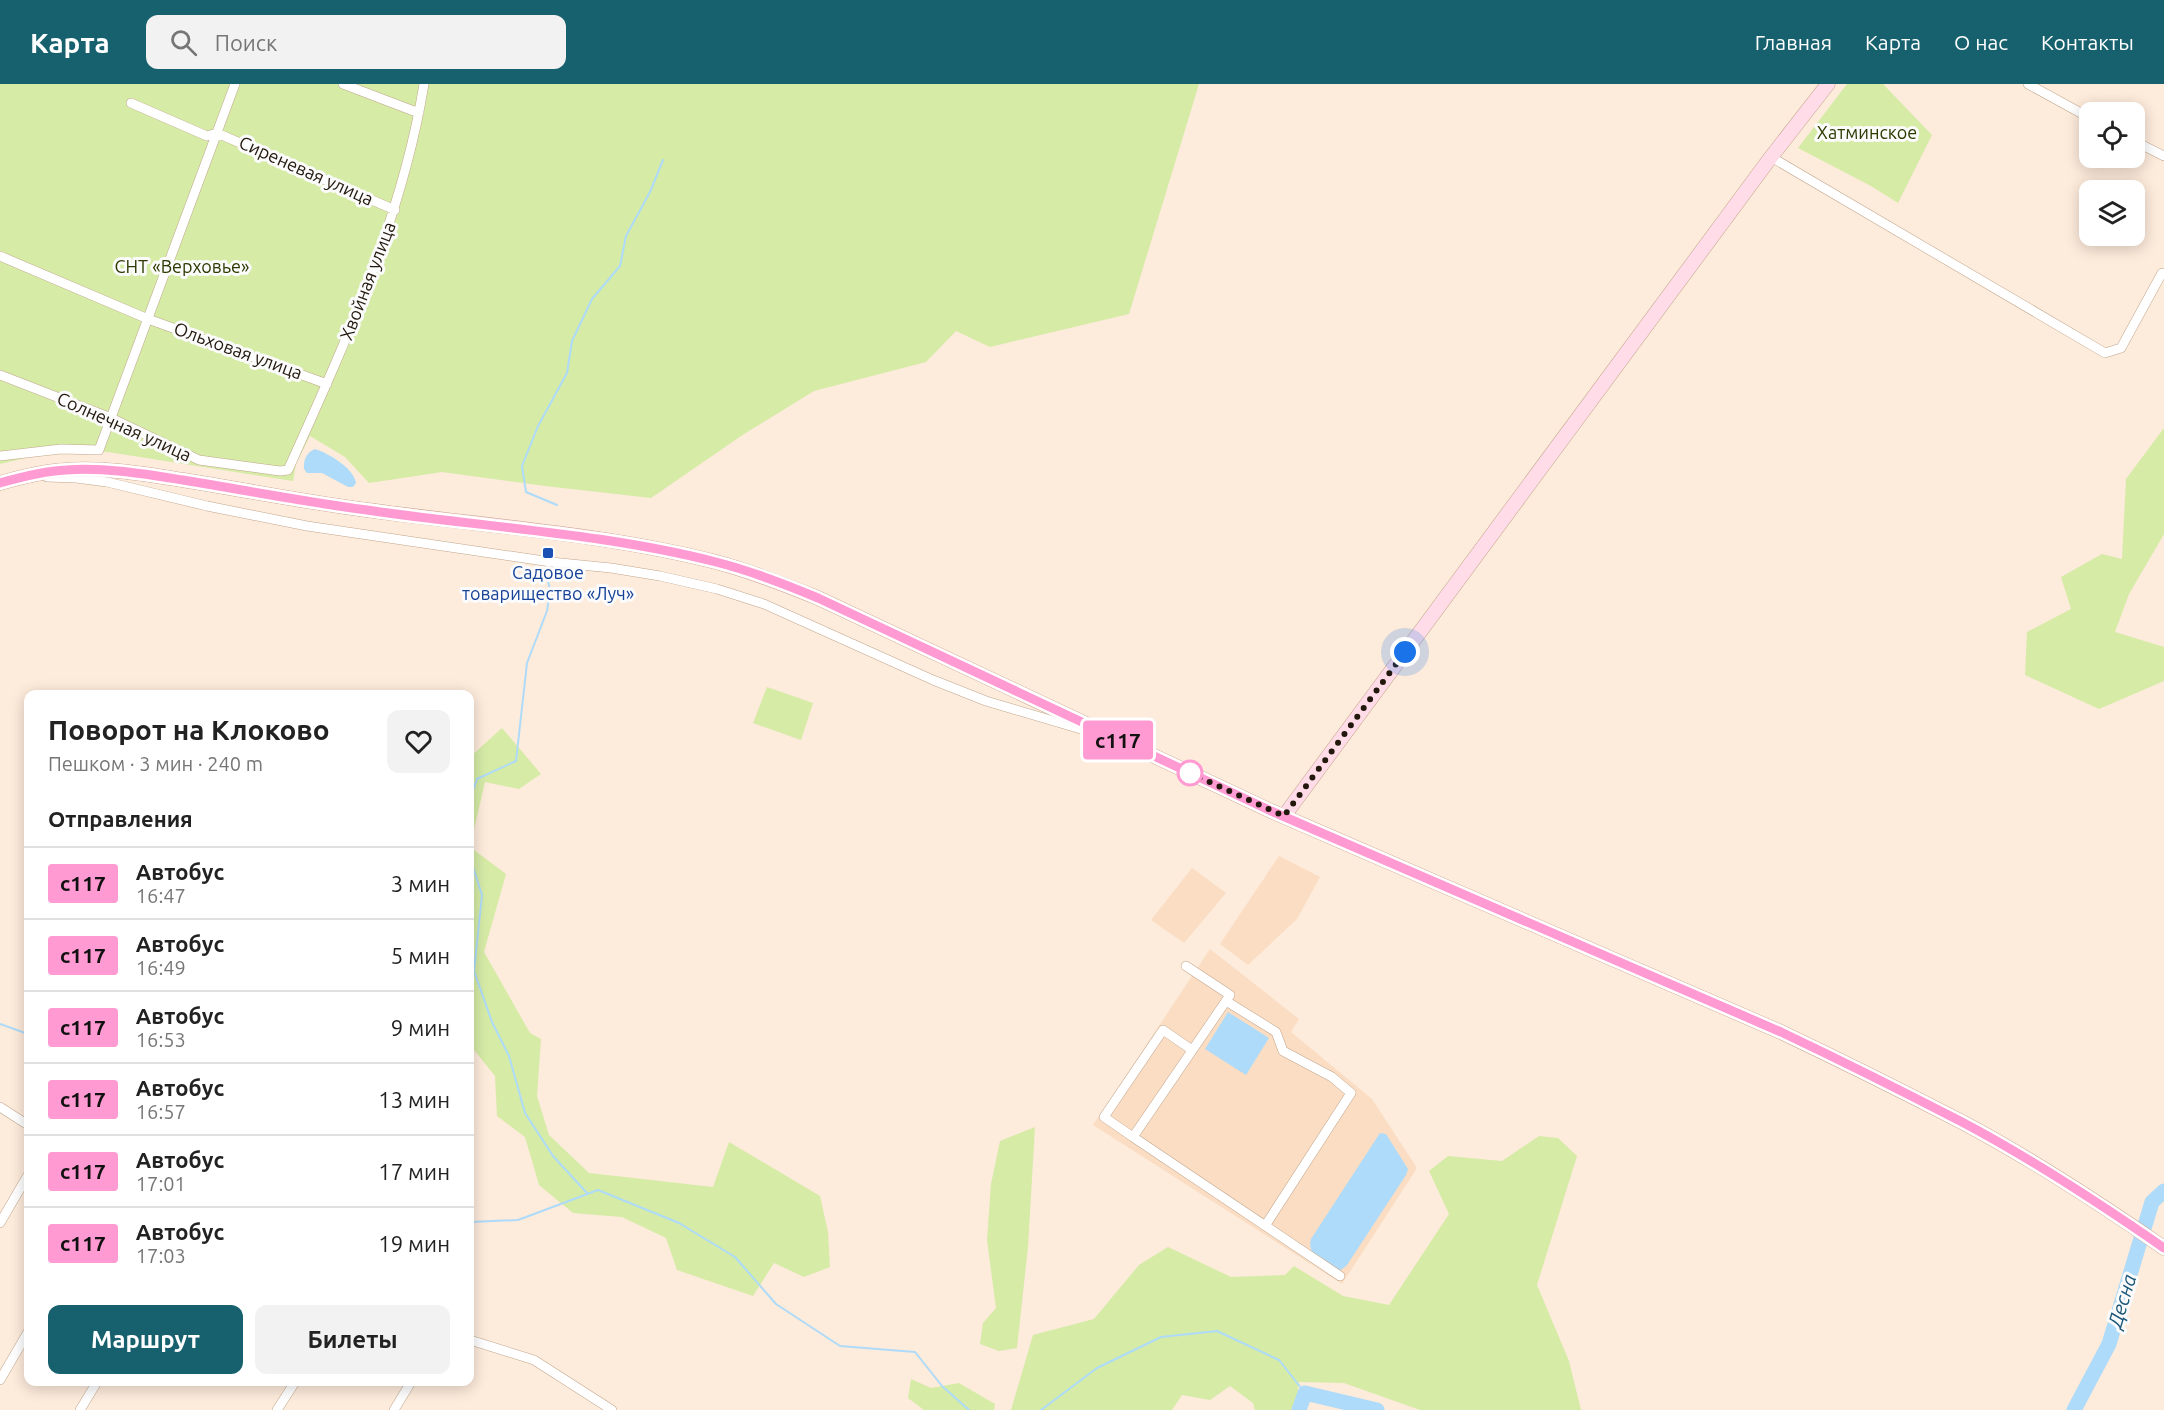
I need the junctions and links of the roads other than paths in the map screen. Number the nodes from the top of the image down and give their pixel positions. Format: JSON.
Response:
{"nodes":[{"id":1,"x":235,"y":84,"type":"edge"},
{"id":2,"x":343,"y":84,"type":"edge"},
{"id":3,"x":424,"y":84,"type":"edge"},
{"id":4,"x":1828,"y":84,"type":"edge"},
{"id":5,"x":2028,"y":84,"type":"edge"},
{"id":6,"x":130,"y":103,"type":"dead end"},
{"id":7,"x":2079,"y":112,"type":"edge"},
{"id":8,"x":419,"y":113,"type":"junction"},
{"id":9,"x":217,"y":132,"type":"junction"},
{"id":10,"x":2145,"y":146,"type":"edge"},
{"id":11,"x":2164,"y":156,"type":"edge"},
{"id":12,"x":1771,"y":157,"type":"junction"},
{"id":13,"x":395,"y":210,"type":"junction"},
{"id":14,"x":0,"y":256,"type":"edge"},
{"id":15,"x":2162,"y":273,"type":"dead end"},
{"id":16,"x":148,"y":319,"type":"junction"},
{"id":17,"x":0,"y":375,"type":"edge"},
{"id":18,"x":327,"y":384,"type":"junction"},
{"id":19,"x":111,"y":418,"type":"junction"},
{"id":20,"x":0,"y":456,"type":"edge"},
{"id":21,"x":288,"y":470,"type":"joint"},
{"id":22,"x":24,"y":477,"type":"junction"},
{"id":23,"x":0,"y":483,"type":"edge"},
{"id":24,"x":1121,"y":741,"type":"junction"},
{"id":25,"x":1284,"y":816,"type":"junction"},
{"id":26,"x":1186,"y":966,"type":"dead end"},
{"id":27,"x":1226,"y":1001,"type":"junction"},
{"id":28,"x":1192,"y":1050,"type":"junction"},
{"id":29,"x":0,"y":1107,"type":"edge"},
{"id":30,"x":24,"y":1122,"type":"edge"},
{"id":31,"x":1133,"y":1137,"type":"junction"},
{"id":32,"x":24,"y":1182,"type":"edge"},
{"id":33,"x":0,"y":1223,"type":"edge"},
{"id":34,"x":1265,"y":1226,"type":"junction"},
{"id":35,"x":2164,"y":1248,"type":"edge"},
{"id":36,"x":1340,"y":1276,"type":"dead end"},
{"id":37,"x":24,"y":1339,"type":"edge"},
{"id":38,"x":474,"y":1341,"type":"edge"},
{"id":39,"x":0,"y":1380,"type":"edge"},
{"id":40,"x":95,"y":1386,"type":"edge"},
{"id":41,"x":292,"y":1386,"type":"edge"},
{"id":42,"x":409,"y":1386,"type":"edge"},
{"id":43,"x":80,"y":1410,"type":"edge"},
{"id":44,"x":277,"y":1410,"type":"edge"},
{"id":45,"x":394,"y":1410,"type":"edge"},
{"id":46,"x":612,"y":1410,"type":"edge"}],
"edges":[{"from":1,"to":9,"type":"street"},
{"from":2,"to":8,"type":"street"},
{"from":3,"to":8,"type":"street","name":"Хвойная улица"},
{"from":4,"to":12,"type":"main road"},
{"from":5,"to":7,"type":"street"},
{"from":6,"to":9,"type":"street","name":"Сиреневая улица"},
{"from":8,"to":13,"type":"street","name":"Хвойная улица"},
{"from":9,"to":13,"type":"street","name":"Сиреневая улица"},
{"from":9,"to":16,"type":"street"},
{"from":10,"to":11,"type":"street"},
{"from":12,"to":15,"type":"street"},
{"from":12,"to":25,"type":"main road"},
{"from":13,"to":18,"type":"street","name":"Хвойная улица"},
{"from":14,"to":16,"type":"street","name":"Ольховая улица"},
{"from":16,"to":18,"type":"street","name":"Ольховая улица"},
{"from":16,"to":19,"type":"street"},
{"from":17,"to":19,"type":"street","name":"Солнечная улица"},
{"from":18,"to":21,"type":"street","name":"Хвойная улица"},
{"from":19,"to":20,"type":"street"},
{"from":19,"to":21,"type":"street","name":"Солнечная улица"},
{"from":22,"to":23,"type":"main road"},
{"from":22,"to":24,"type":"street"},
{"from":22,"to":24,"type":"main road"},
{"from":24,"to":25,"type":"main road"},
{"from":25,"to":35,"type":"main road"},
{"from":26,"to":27,"type":"street"},
{"from":27,"to":28,"type":"street"},
{"from":27,"to":34,"type":"street"},
{"from":28,"to":31,"type":"street"},
{"from":28,"to":31,"type":"street"},
{"from":29,"to":30,"type":"street"},
{"from":31,"to":34,"type":"street"},
{"from":32,"to":33,"type":"street"},
{"from":34,"to":36,"type":"street"},
{"from":37,"to":39,"type":"street"},
{"from":38,"to":46,"type":"street"},
{"from":40,"to":43,"type":"street"},
{"from":41,"to":44,"type":"street"},
{"from":42,"to":45,"type":"street"}]}
